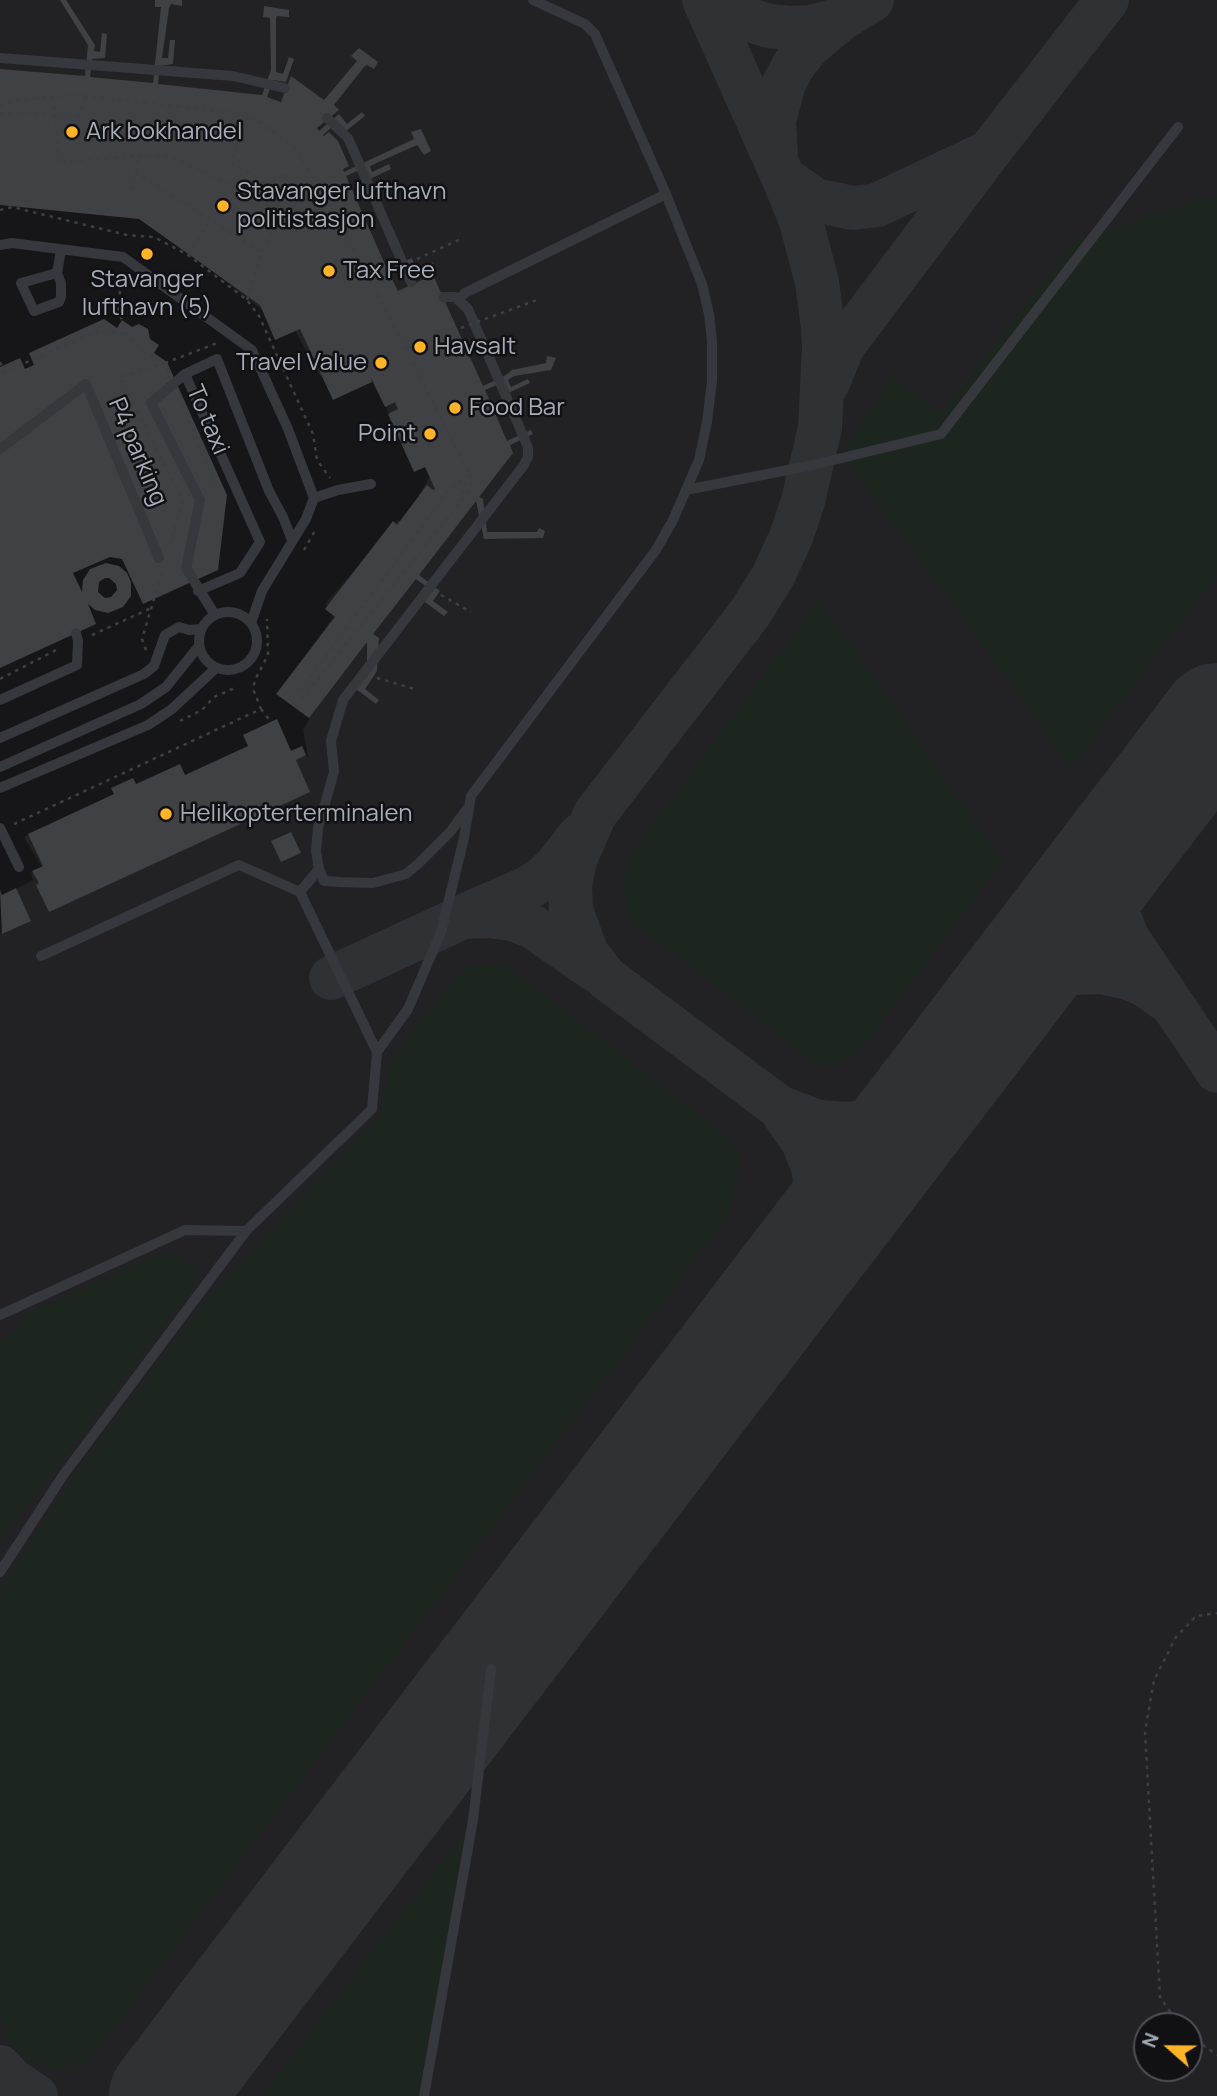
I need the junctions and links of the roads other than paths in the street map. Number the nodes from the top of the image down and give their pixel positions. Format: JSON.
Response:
{"nodes":[{"id":1,"x":533,"y":0,"type":"edge"},
{"id":2,"x":0,"y":58,"type":"edge"},
{"id":3,"x":285,"y":88,"type":"dead end"},
{"id":4,"x":327,"y":118,"type":"dead end"},
{"id":5,"x":1178,"y":127,"type":"dead end"},
{"id":6,"x":666,"y":194,"type":"junction"},
{"id":7,"x":0,"y":245,"type":"edge"},
{"id":8,"x":61,"y":250,"type":"junction"},
{"id":9,"x":57,"y":273,"type":"junction"},
{"id":10,"x":411,"y":282,"type":"dead end"},
{"id":11,"x":443,"y":296,"type":"dead end"},
{"id":12,"x":459,"y":299,"type":"junction"},
{"id":13,"x":185,"y":374,"type":"junction"},
{"id":14,"x":0,"y":449,"type":"edge"},
{"id":15,"x":371,"y":484,"type":"dead end"},
{"id":16,"x":686,"y":490,"type":"junction"},
{"id":17,"x":314,"y":498,"type":"junction"},
{"id":18,"x":292,"y":540,"type":"junction"},
{"id":19,"x":159,"y":558,"type":"dead end"},
{"id":20,"x":198,"y":591,"type":"junction"},
{"id":21,"x":215,"y":615,"type":"junction"},
{"id":22,"x":251,"y":623,"type":"junction"},
{"id":23,"x":201,"y":629,"type":"junction"},
{"id":24,"x":76,"y":633,"type":"dead end"},
{"id":25,"x":199,"y":646,"type":"junction"},
{"id":26,"x":216,"y":668,"type":"junction"},
{"id":27,"x":0,"y":700,"type":"edge"},
{"id":28,"x":0,"y":738,"type":"edge"},
{"id":29,"x":0,"y":766,"type":"edge"},
{"id":30,"x":0,"y":788,"type":"edge"},
{"id":31,"x":469,"y":806,"type":"junction"},
{"id":32,"x":1,"y":829,"type":"edge"},
{"id":33,"x":19,"y":867,"type":"dead end"},
{"id":34,"x":319,"y":869,"type":"junction"},
{"id":35,"x":300,"y":892,"type":"junction"},
{"id":36,"x":41,"y":956,"type":"dead end"},
{"id":37,"x":377,"y":1052,"type":"junction"},
{"id":38,"x":246,"y":1231,"type":"junction"},
{"id":39,"x":0,"y":1315,"type":"edge"},
{"id":40,"x":0,"y":1572,"type":"edge"},
{"id":41,"x":491,"y":1669,"type":"dead end"},
{"id":42,"x":424,"y":2096,"type":"edge"}],
"edges":[{"from":1,"to":6,"type":"lane"},
{"from":2,"to":3,"type":"lane"},
{"from":4,"to":10,"type":"lane"},
{"from":5,"to":16,"type":"lane"},
{"from":6,"to":12,"type":"lane"},
{"from":6,"to":16,"type":"lane"},
{"from":7,"to":8,"type":"lane"},
{"from":8,"to":9,"type":"lane"},
{"from":8,"to":17,"type":"lane"},
{"from":9,"to":9,"type":"lane"},
{"from":11,"to":12,"type":"lane"},
{"from":12,"to":34,"type":"lane"},
{"from":13,"to":18,"type":"lane"},
{"from":13,"to":20,"type":"lane"},
{"from":13,"to":20,"type":"lane"},
{"from":14,"to":19,"type":"lane","name":"P4 parking"},
{"from":15,"to":17,"type":"lane"},
{"from":16,"to":31,"type":"lane"},
{"from":17,"to":18,"type":"lane"},
{"from":18,"to":22,"type":"lane"},
{"from":20,"to":21,"type":"lane"},
{"from":21,"to":22,"type":"lane"},
{"from":21,"to":23,"type":"lane"},
{"from":22,"to":26,"type":"lane"},
{"from":23,"to":25,"type":"lane"},
{"from":23,"to":28,"type":"lane"},
{"from":24,"to":27,"type":"lane"},
{"from":25,"to":26,"type":"lane"},
{"from":25,"to":29,"type":"lane"},
{"from":26,"to":30,"type":"lane"},
{"from":31,"to":34,"type":"lane"},
{"from":31,"to":37,"type":"lane"},
{"from":32,"to":33,"type":"lane"},
{"from":34,"to":35,"type":"lane"},
{"from":35,"to":36,"type":"lane"},
{"from":35,"to":37,"type":"lane"},
{"from":37,"to":38,"type":"lane"},
{"from":38,"to":39,"type":"lane"},
{"from":38,"to":40,"type":"lane"},
{"from":41,"to":42,"type":"lane"}]}
